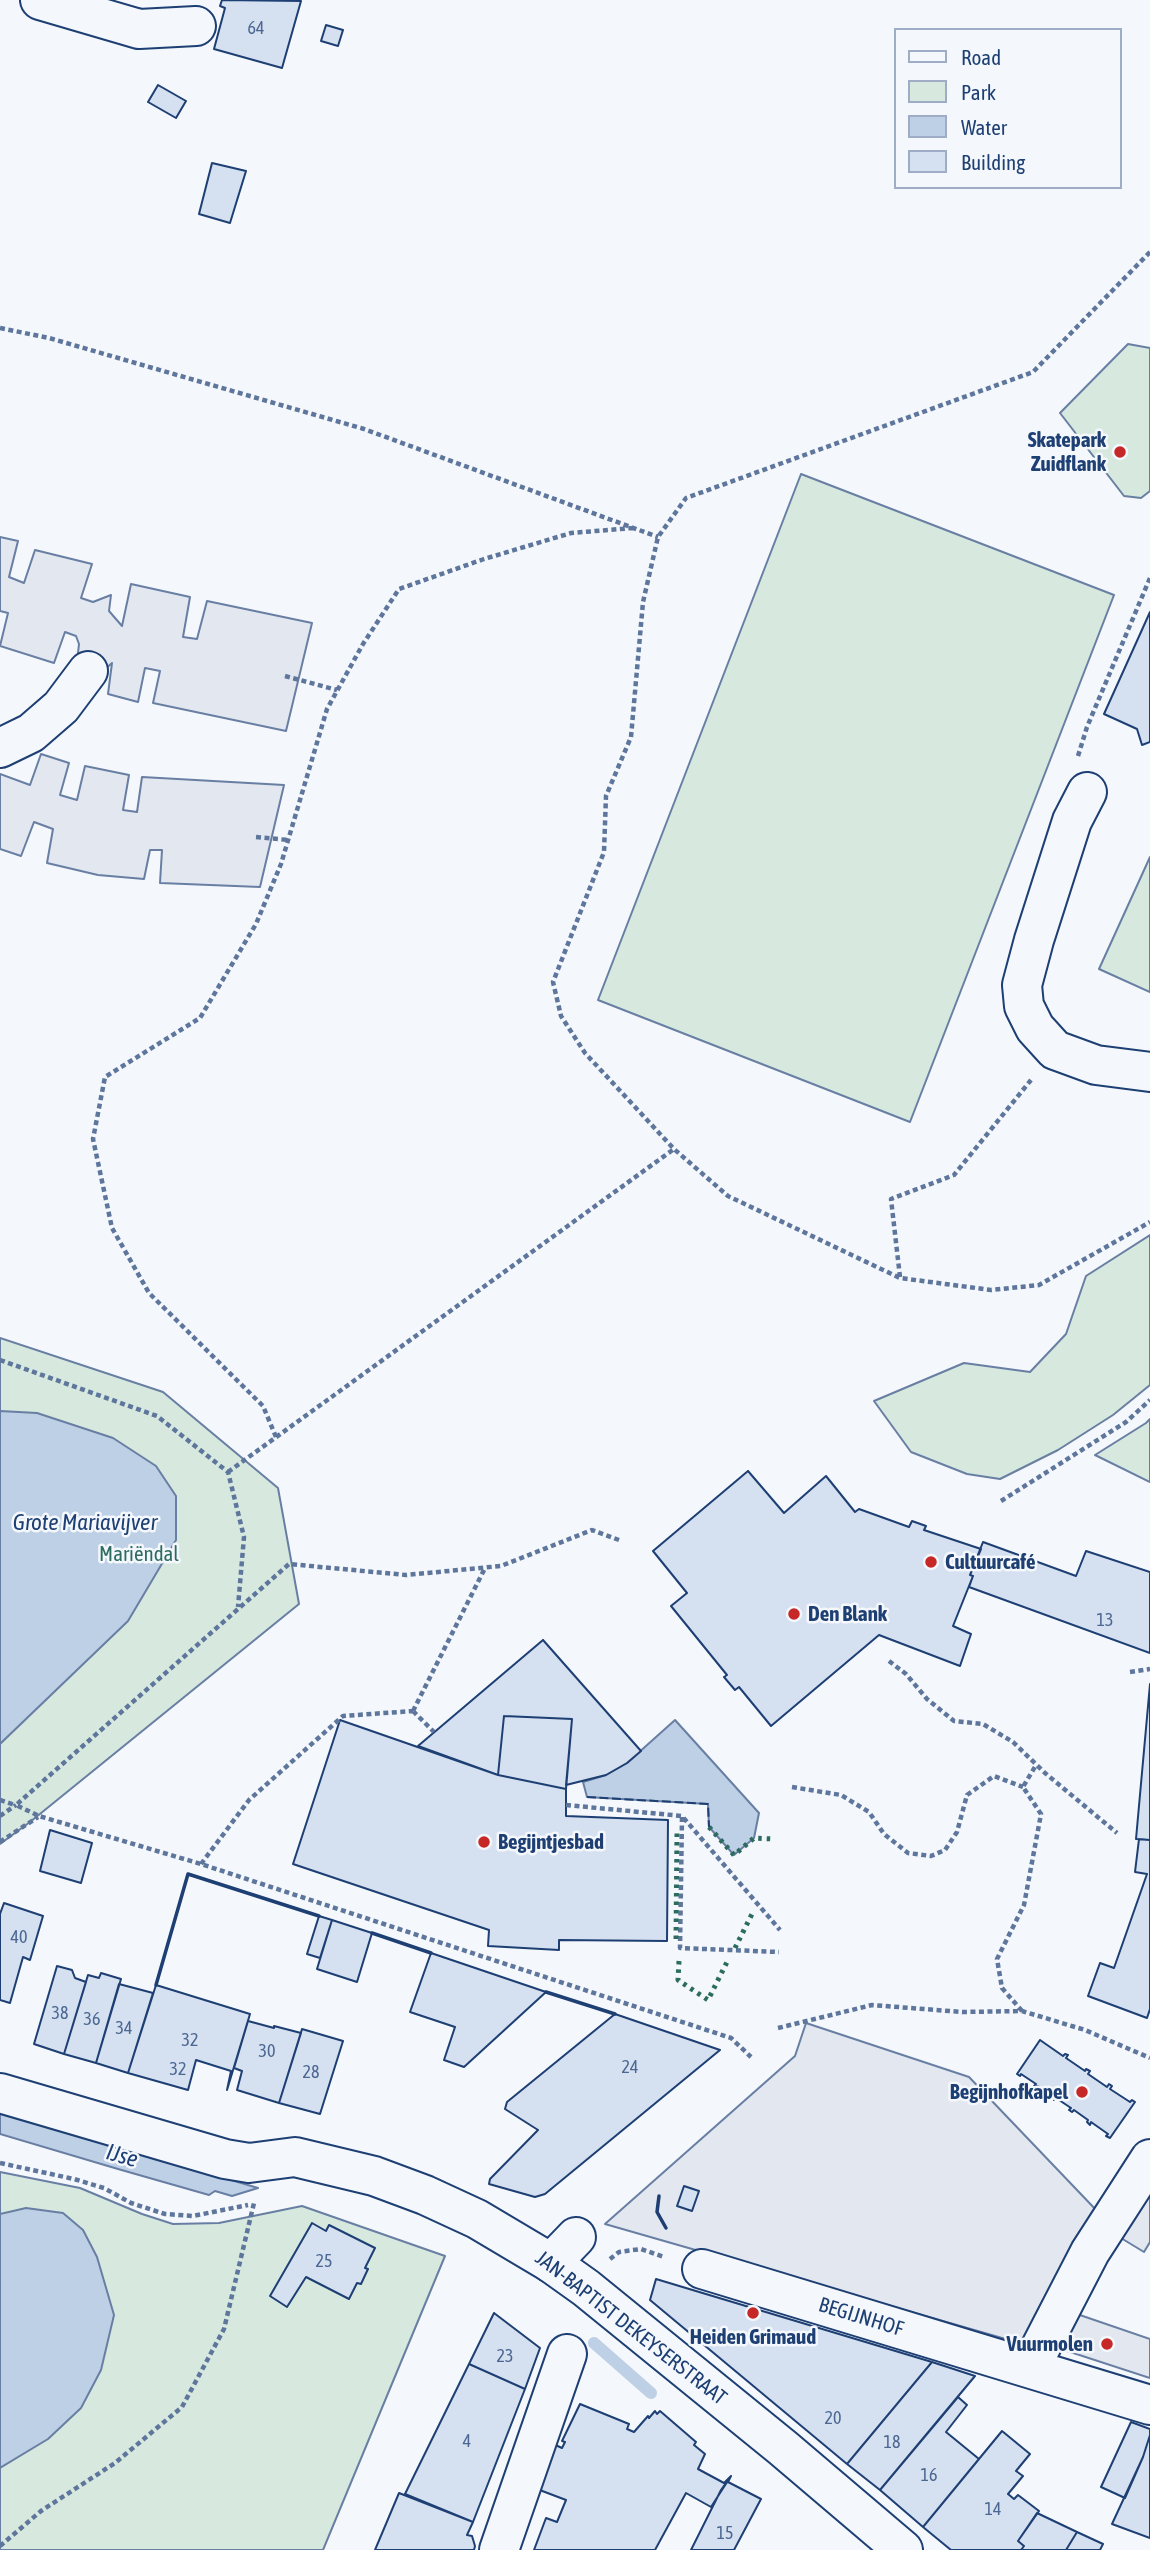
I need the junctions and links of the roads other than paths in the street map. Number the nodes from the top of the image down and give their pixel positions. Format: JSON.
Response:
{"nodes":[{"id":1,"x":40,"y":0,"type":"edge"},
{"id":2,"x":196,"y":26,"type":"dead end"},
{"id":3,"x":88,"y":671,"type":"dead end"},
{"id":4,"x":0,"y":748,"type":"edge"},
{"id":5,"x":1087,"y":792,"type":"road end"},
{"id":6,"x":1150,"y":1072,"type":"edge"},
{"id":7,"x":0,"y":2093,"type":"edge"},
{"id":8,"x":1150,"y":2160,"type":"edge"},
{"id":9,"x":702,"y":2269,"type":"road end"},
{"id":10,"x":568,"y":2354,"type":"dead end"},
{"id":11,"x":1030,"y":2368,"type":"junction"},
{"id":12,"x":1150,"y":2405,"type":"edge"},
{"id":13,"x":499,"y":2550,"type":"edge"},
{"id":14,"x":903,"y":2550,"type":"edge"}],
"edges":[{"from":1,"to":2,"type":"street"},
{"from":3,"to":4,"type":"street"},
{"from":5,"to":6,"type":"street"},
{"from":7,"to":14,"type":"street","name":"JAN-BAPTIST DEKEYSERSTRAAT"},
{"from":8,"to":11,"type":"street"},
{"from":9,"to":11,"type":"street","name":"BEGIJNHOF"},
{"from":10,"to":13,"type":"street"},
{"from":11,"to":12,"type":"street","name":"BEGIJNHOF"}]}
